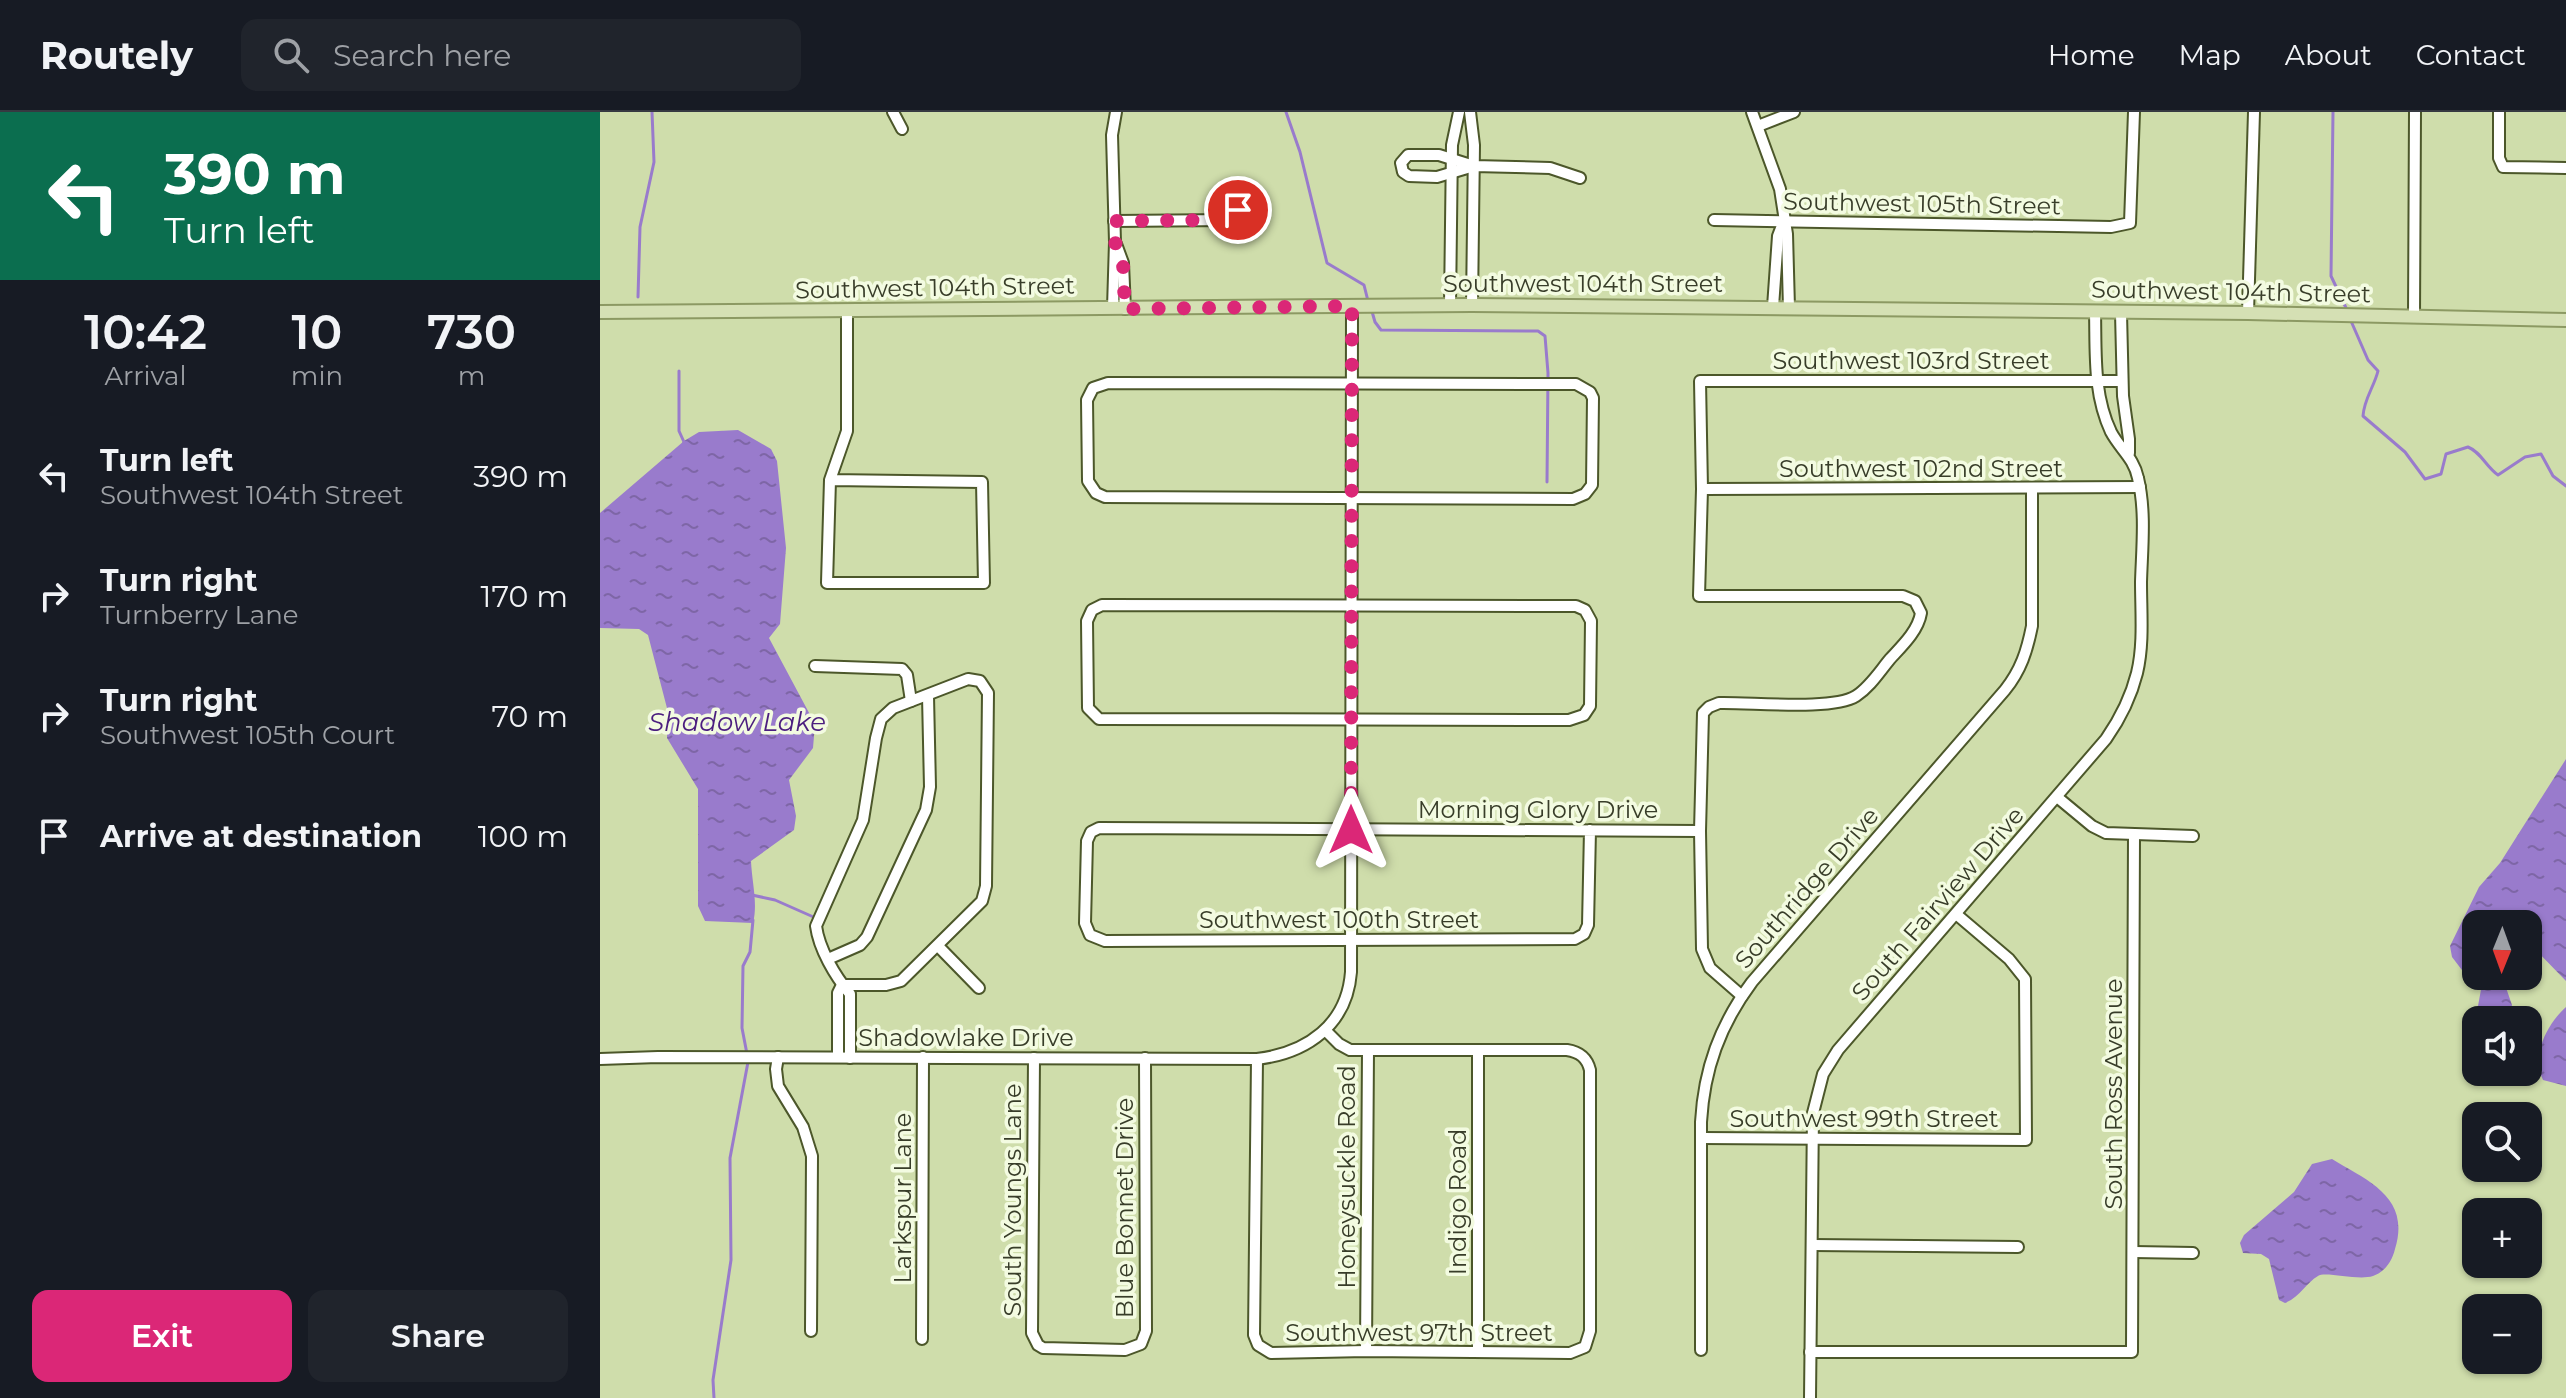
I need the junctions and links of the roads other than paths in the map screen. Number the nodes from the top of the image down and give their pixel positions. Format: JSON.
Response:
{"nodes":[{"id":1,"x":893,"y":112,"type":"edge"},
{"id":2,"x":1116,"y":112,"type":"edge"},
{"id":3,"x":1459,"y":112,"type":"edge"},
{"id":4,"x":1470,"y":112,"type":"edge"},
{"id":5,"x":1752,"y":112,"type":"edge"},
{"id":6,"x":1794,"y":112,"type":"edge"},
{"id":7,"x":2134,"y":112,"type":"edge"},
{"id":8,"x":2254,"y":112,"type":"edge"},
{"id":9,"x":2415,"y":112,"type":"edge"},
{"id":10,"x":2499,"y":112,"type":"edge"},
{"id":11,"x":1758,"y":126,"type":"junction"},
{"id":12,"x":902,"y":129,"type":"dead end"},
{"id":13,"x":1452,"y":158,"type":"junction"},
{"id":14,"x":1474,"y":166,"type":"junction"},
{"id":15,"x":2566,"y":168,"type":"edge"},
{"id":16,"x":1452,"y":173,"type":"junction"},
{"id":17,"x":1580,"y":178,"type":"dead end"},
{"id":18,"x":1230,"y":220,"type":"dead end"},
{"id":19,"x":1714,"y":220,"type":"dead end"},
{"id":20,"x":1114,"y":221,"type":"junction"},
{"id":21,"x":1784,"y":221,"type":"junction"},
{"id":22,"x":1450,"y":305,"type":"junction"},
{"id":23,"x":1472,"y":305,"type":"junction"},
{"id":24,"x":1358,"y":306,"type":"junction"},
{"id":25,"x":1773,"y":307,"type":"junction"},
{"id":26,"x":1119,"y":308,"type":"junction"},
{"id":27,"x":1789,"y":308,"type":"junction"},
{"id":28,"x":847,"y":311,"type":"junction"},
{"id":29,"x":600,"y":312,"type":"edge"},
{"id":30,"x":2095,"y":312,"type":"junction"},
{"id":31,"x":2121,"y":313,"type":"junction"},
{"id":32,"x":2248,"y":313,"type":"junction"},
{"id":33,"x":2414,"y":317,"type":"junction"},
{"id":34,"x":2566,"y":320,"type":"edge"},
{"id":35,"x":2097,"y":381,"type":"junction"},
{"id":36,"x":2122,"y":381,"type":"junction"},
{"id":37,"x":1352,"y":385,"type":"junction"},
{"id":38,"x":2129,"y":453,"type":"junction"},
{"id":39,"x":830,"y":480,"type":"junction"},
{"id":40,"x":2140,"y":487,"type":"junction"},
{"id":41,"x":1702,"y":489,"type":"junction"},
{"id":42,"x":2032,"y":489,"type":"junction"},
{"id":43,"x":1351,"y":496,"type":"junction"},
{"id":44,"x":1351,"y":606,"type":"junction"},
{"id":45,"x":815,"y":666,"type":"dead end"},
{"id":46,"x":928,"y":696,"type":"junction"},
{"id":47,"x":911,"y":701,"type":"junction"},
{"id":48,"x":1351,"y":718,"type":"junction"},
{"id":49,"x":2057,"y":797,"type":"junction"},
{"id":50,"x":1351,"y":830,"type":"junction"},
{"id":51,"x":1590,"y":830,"type":"junction"},
{"id":52,"x":1700,"y":831,"type":"junction"},
{"id":53,"x":2134,"y":835,"type":"junction"},
{"id":54,"x":2193,"y":836,"type":"dead end"},
{"id":55,"x":1956,"y":914,"type":"junction"},
{"id":56,"x":1093,"y":937,"type":"joint"},
{"id":57,"x":1351,"y":940,"type":"junction"},
{"id":58,"x":938,"y":946,"type":"junction"},
{"id":59,"x":828,"y":959,"type":"junction"},
{"id":60,"x":842,"y":985,"type":"junction"},
{"id":61,"x":979,"y":988,"type":"dead end"},
{"id":62,"x":1742,"y":996,"type":"junction"},
{"id":63,"x":1326,"y":1031,"type":"junction"},
{"id":64,"x":1368,"y":1051,"type":"junction"},
{"id":65,"x":1478,"y":1051,"type":"junction"},
{"id":66,"x":778,"y":1057,"type":"junction"},
{"id":67,"x":838,"y":1057,"type":"junction"},
{"id":68,"x":923,"y":1057,"type":"junction"},
{"id":69,"x":850,"y":1058,"type":"junction"},
{"id":70,"x":1034,"y":1058,"type":"junction"},
{"id":71,"x":1145,"y":1058,"type":"junction"},
{"id":72,"x":600,"y":1059,"type":"edge"},
{"id":73,"x":1257,"y":1059,"type":"junction"},
{"id":74,"x":1702,"y":1138,"type":"junction"},
{"id":75,"x":1813,"y":1138,"type":"junction"},
{"id":76,"x":1813,"y":1245,"type":"junction"},
{"id":77,"x":2018,"y":1247,"type":"dead end"},
{"id":78,"x":2134,"y":1252,"type":"junction"},
{"id":79,"x":2193,"y":1253,"type":"dead end"},
{"id":80,"x":811,"y":1331,"type":"dead end"},
{"id":81,"x":922,"y":1339,"type":"dead end"},
{"id":82,"x":1036,"y":1343,"type":"joint"},
{"id":83,"x":1701,"y":1350,"type":"dead end"},
{"id":84,"x":1366,"y":1351,"type":"junction"},
{"id":85,"x":1478,"y":1352,"type":"junction"},
{"id":86,"x":1810,"y":1352,"type":"junction"},
{"id":87,"x":1810,"y":1398,"type":"edge"}],
"edges":[{"from":1,"to":12,"type":"street"},
{"from":2,"to":20,"type":"street"},
{"from":3,"to":13,"type":"street"},
{"from":4,"to":14,"type":"street"},
{"from":5,"to":11,"type":"street"},
{"from":6,"to":11,"type":"street"},
{"from":7,"to":21,"type":"street","name":"Southwest 105th Street"},
{"from":8,"to":32,"type":"street"},
{"from":9,"to":33,"type":"street"},
{"from":10,"to":15,"type":"street"},
{"from":11,"to":21,"type":"street"},
{"from":13,"to":14,"type":"street"},
{"from":13,"to":16,"type":"street"},
{"from":13,"to":16,"type":"street"},
{"from":14,"to":16,"type":"street"},
{"from":14,"to":17,"type":"street"},
{"from":14,"to":23,"type":"street"},
{"from":16,"to":22,"type":"street"},
{"from":18,"to":20,"type":"street"},
{"from":19,"to":21,"type":"street","name":"Southwest 105th Street"},
{"from":20,"to":26,"type":"street"},
{"from":21,"to":25,"type":"street"},
{"from":21,"to":27,"type":"street"},
{"from":22,"to":23,"type":"main road","name":"Southwest 104th Street"},
{"from":22,"to":24,"type":"main road","name":"Southwest 104th Street"},
{"from":23,"to":25,"type":"main road","name":"Southwest 104th Street"},
{"from":24,"to":26,"type":"main road","name":"Southwest 104th Street"},
{"from":24,"to":37,"type":"street"},
{"from":25,"to":27,"type":"main road","name":"Southwest 104th Street"},
{"from":26,"to":28,"type":"main road","name":"Southwest 104th Street"},
{"from":27,"to":30,"type":"main road","name":"Southwest 104th Street"},
{"from":28,"to":29,"type":"main road","name":"Southwest 104th Street"},
{"from":28,"to":39,"type":"street"},
{"from":30,"to":31,"type":"main road","name":"Southwest 104th Street"},
{"from":30,"to":35,"type":"street","name":"South Fairview Drive"},
{"from":31,"to":32,"type":"main road","name":"Southwest 104th Street"},
{"from":31,"to":36,"type":"street","name":"South Fairview Drive"},
{"from":32,"to":33,"type":"main road","name":"Southwest 104th Street"},
{"from":33,"to":34,"type":"main road","name":"Southwest 104th Street"},
{"from":35,"to":36,"type":"street","name":"Southwest 103rd Street"},
{"from":35,"to":38,"type":"street","name":"South Fairview Drive"},
{"from":35,"to":41,"type":"street","name":"Southwest 103rd Street"},
{"from":36,"to":38,"type":"street","name":"South Fairview Drive"},
{"from":37,"to":43,"type":"street"},
{"from":37,"to":43,"type":"street"},
{"from":37,"to":43,"type":"street"},
{"from":38,"to":40,"type":"street","name":"South Fairview Drive"},
{"from":39,"to":39,"type":"street"},
{"from":40,"to":42,"type":"street","name":"Southwest 102nd Street"},
{"from":40,"to":49,"type":"street","name":"South Fairview Drive"},
{"from":41,"to":42,"type":"street","name":"Southwest 102nd Street"},
{"from":41,"to":52,"type":"street"},
{"from":42,"to":62,"type":"street","name":"Southridge Drive"},
{"from":43,"to":44,"type":"street"},
{"from":44,"to":48,"type":"street"},
{"from":44,"to":48,"type":"street"},
{"from":44,"to":48,"type":"street"},
{"from":45,"to":47,"type":"street"},
{"from":46,"to":47,"type":"street"},
{"from":46,"to":58,"type":"street"},
{"from":46,"to":59,"type":"street"},
{"from":47,"to":59,"type":"street"},
{"from":48,"to":50,"type":"street"},
{"from":49,"to":53,"type":"street"},
{"from":49,"to":55,"type":"street","name":"South Fairview Drive"},
{"from":50,"to":51,"type":"street","name":"Morning Glory Drive"},
{"from":50,"to":56,"type":"street","name":"Morning Glory Drive"},
{"from":50,"to":57,"type":"street"},
{"from":51,"to":52,"type":"street","name":"Morning Glory Drive"},
{"from":51,"to":57,"type":"street","name":"Southwest 100th Street"},
{"from":52,"to":62,"type":"street"},
{"from":53,"to":54,"type":"street"},
{"from":53,"to":78,"type":"street","name":"South Ross Avenue"},
{"from":55,"to":75,"type":"street","name":"South Fairview Drive"},
{"from":55,"to":75,"type":"street","name":"Southwest 99th Street"},
{"from":56,"to":57,"type":"street","name":"Southwest 100th Street"},
{"from":57,"to":63,"type":"street"},
{"from":58,"to":60,"type":"street"},
{"from":58,"to":61,"type":"street"},
{"from":59,"to":60,"type":"street"},
{"from":60,"to":67,"type":"street"},
{"from":60,"to":69,"type":"street"},
{"from":62,"to":74,"type":"street","name":"Southridge Drive"},
{"from":63,"to":64,"type":"street"},
{"from":63,"to":73,"type":"street","name":"Shadowlake Drive"},
{"from":64,"to":65,"type":"street"},
{"from":64,"to":84,"type":"street","name":"Honeysuckle Road"},
{"from":65,"to":85,"type":"street","name":"Indigo Road"},
{"from":65,"to":85,"type":"street","name":"Southwest 97th Street"},
{"from":66,"to":67,"type":"street","name":"Shadowlake Drive"},
{"from":66,"to":72,"type":"street","name":"Shadowlake Drive"},
{"from":66,"to":80,"type":"street"},
{"from":67,"to":69,"type":"street","name":"Shadowlake Drive"},
{"from":68,"to":69,"type":"street","name":"Shadowlake Drive"},
{"from":68,"to":70,"type":"street","name":"Shadowlake Drive"},
{"from":68,"to":81,"type":"street","name":"Larkspur Lane"},
{"from":70,"to":71,"type":"street","name":"Shadowlake Drive"},
{"from":70,"to":82,"type":"street","name":"South Youngs Lane"},
{"from":71,"to":73,"type":"street","name":"Shadowlake Drive"},
{"from":71,"to":82,"type":"street","name":"Blue Bonnet Drive"},
{"from":73,"to":84,"type":"street","name":"Southwest 97th Street"},
{"from":74,"to":75,"type":"street","name":"Southwest 99th Street"},
{"from":74,"to":83,"type":"street","name":"Southridge Drive"},
{"from":75,"to":76,"type":"street","name":"South Fairview Drive"},
{"from":76,"to":77,"type":"street"},
{"from":76,"to":86,"type":"street","name":"South Fairview Drive"},
{"from":78,"to":79,"type":"street"},
{"from":78,"to":86,"type":"street","name":"South Ross Avenue"},
{"from":84,"to":85,"type":"street","name":"Southwest 97th Street"},
{"from":86,"to":87,"type":"street","name":"South Fairview Drive"}]}
